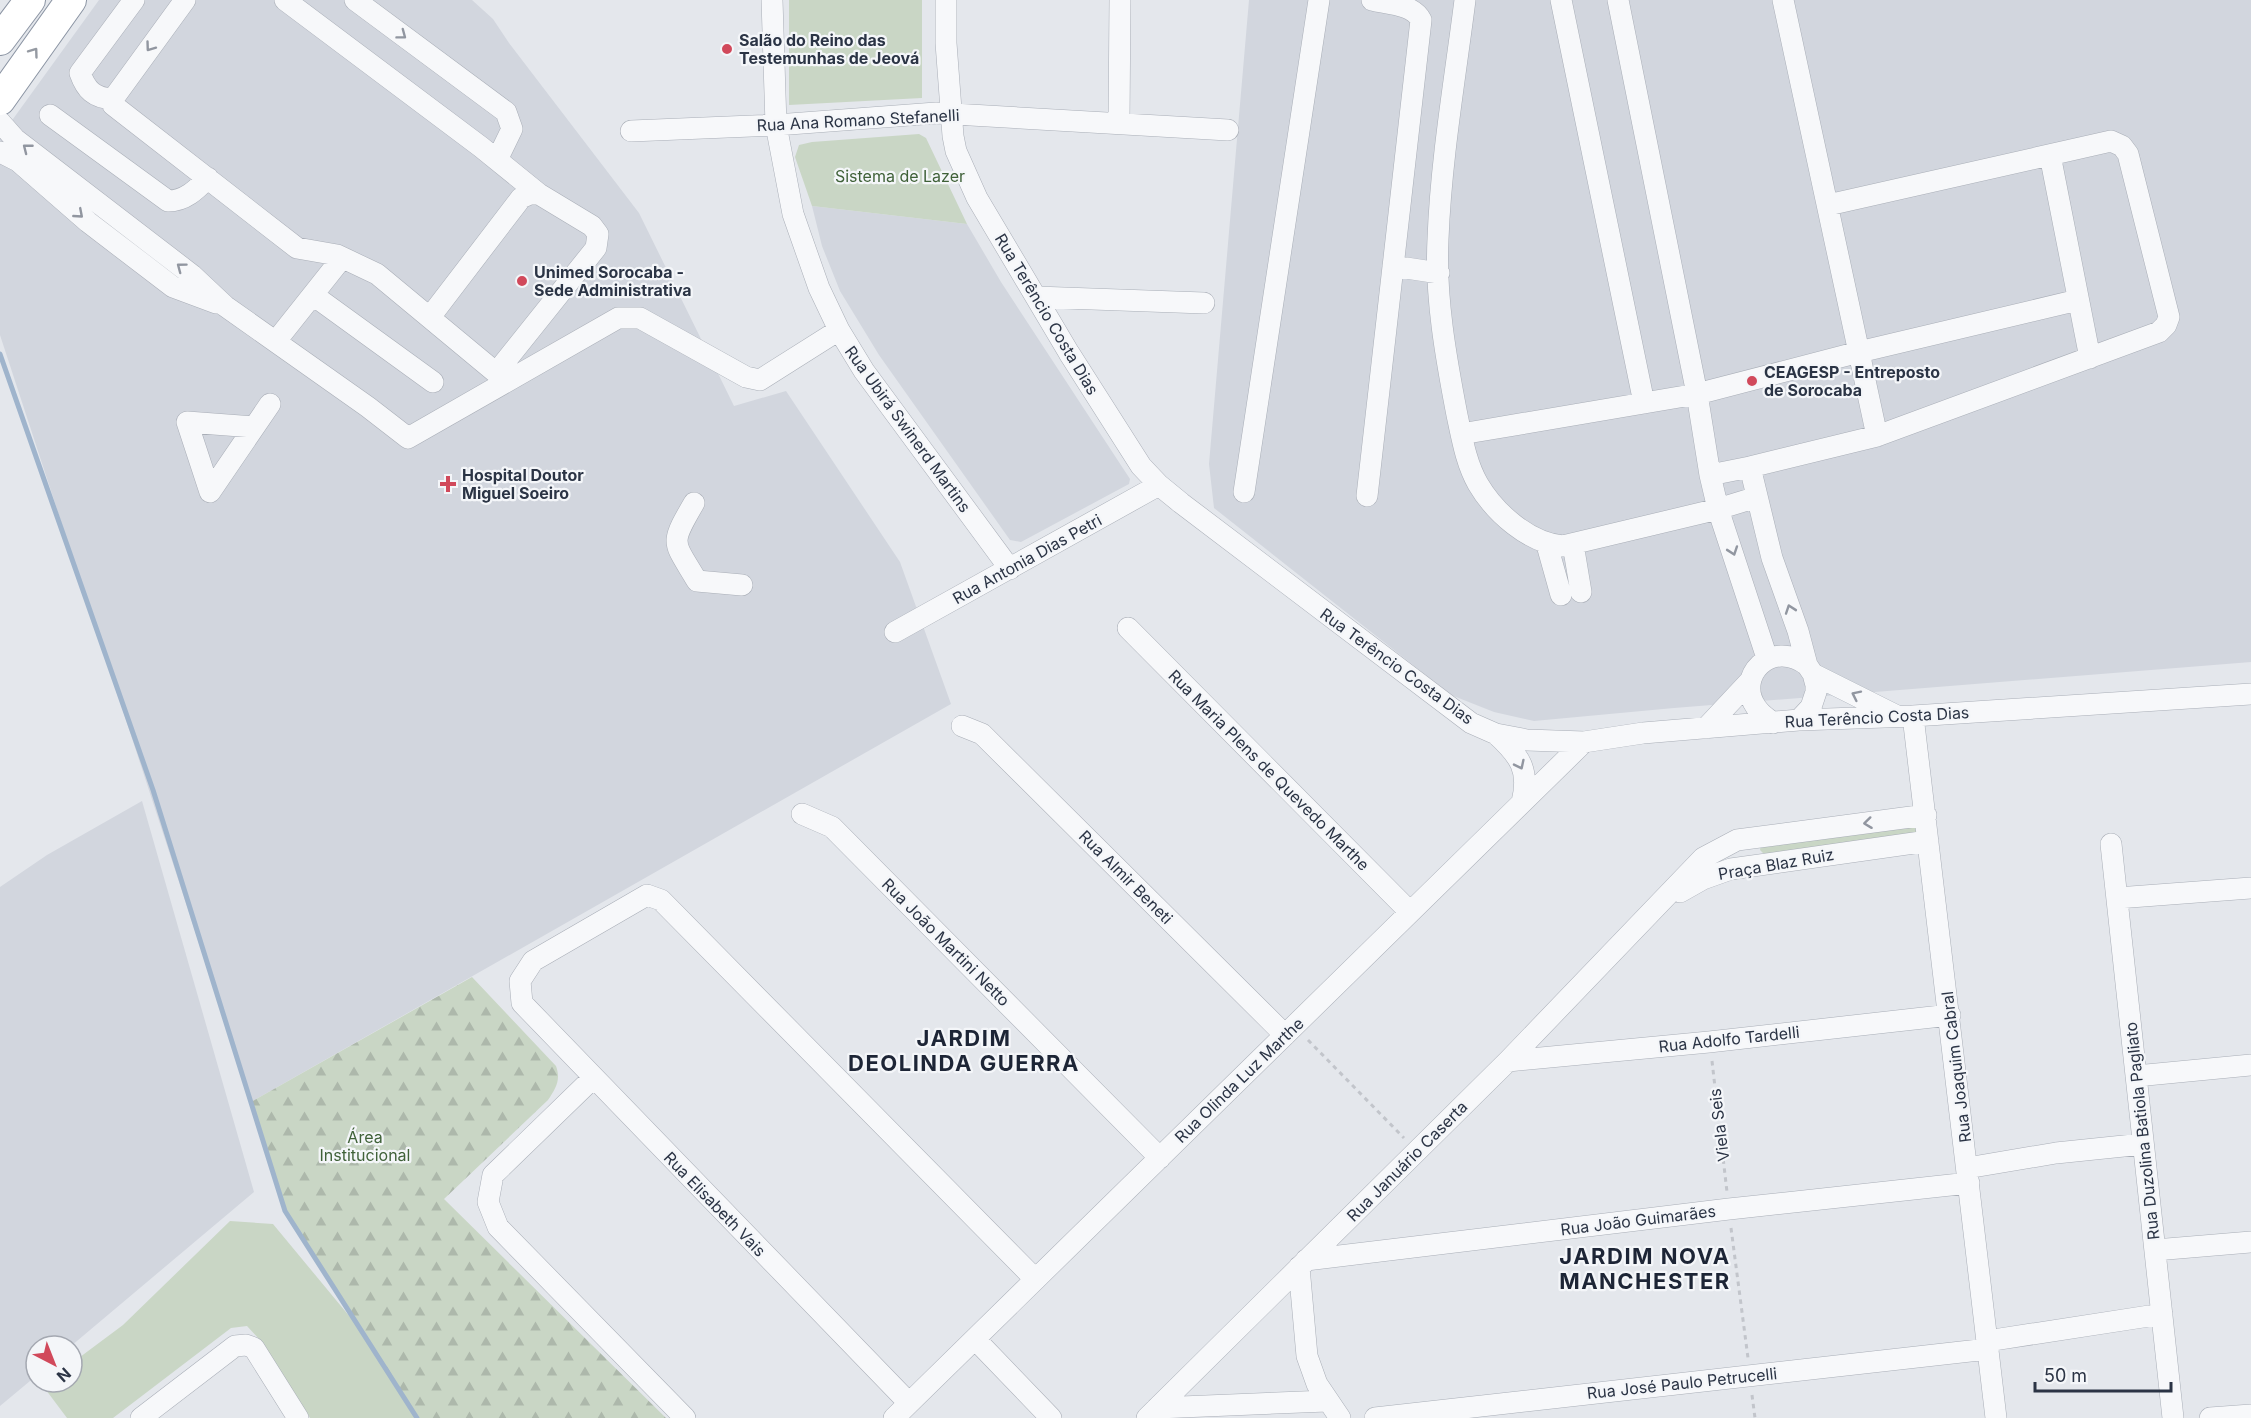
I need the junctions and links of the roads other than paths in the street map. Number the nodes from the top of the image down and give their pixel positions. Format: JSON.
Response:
{"nodes":[{"id":1,"x":30,"y":0,"type":"edge"},
{"id":2,"x":71,"y":0,"type":"edge"},
{"id":3,"x":134,"y":0,"type":"edge"},
{"id":4,"x":185,"y":0,"type":"edge"},
{"id":5,"x":285,"y":0,"type":"edge"},
{"id":6,"x":355,"y":0,"type":"edge"},
{"id":7,"x":772,"y":0,"type":"edge"},
{"id":8,"x":946,"y":0,"type":"edge"},
{"id":9,"x":1120,"y":0,"type":"edge"},
{"id":10,"x":1319,"y":0,"type":"edge"},
{"id":11,"x":1372,"y":0,"type":"edge"},
{"id":12,"x":1466,"y":0,"type":"edge"},
{"id":13,"x":1561,"y":0,"type":"edge"},
{"id":14,"x":1618,"y":0,"type":"edge"},
{"id":15,"x":1783,"y":0,"type":"edge"},
{"id":16,"x":0,"y":40,"type":"edge"},
{"id":17,"x":113,"y":99,"type":"junction"},
{"id":18,"x":0,"y":100,"type":"edge"},
{"id":19,"x":950,"y":113,"type":"junction"},
{"id":20,"x":50,"y":115,"type":"dead end"},
{"id":21,"x":0,"y":122,"type":"edge"},
{"id":22,"x":1119,"y":122,"type":"junction"},
{"id":23,"x":776,"y":125,"type":"junction"},
{"id":24,"x":1228,"y":130,"type":"dead end"},
{"id":25,"x":631,"y":131,"type":"dead end"},
{"id":26,"x":0,"y":152,"type":"edge"},
{"id":27,"x":2050,"y":155,"type":"junction"},
{"id":28,"x":497,"y":160,"type":"junction"},
{"id":29,"x":208,"y":178,"type":"junction"},
{"id":30,"x":540,"y":194,"type":"junction"},
{"id":31,"x":1828,"y":205,"type":"junction"},
{"id":32,"x":342,"y":258,"type":"junction"},
{"id":33,"x":1393,"y":266,"type":"junction"},
{"id":34,"x":1439,"y":273,"type":"junction"},
{"id":35,"x":313,"y":295,"type":"junction"},
{"id":36,"x":1036,"y":297,"type":"junction"},
{"id":37,"x":2078,"y":300,"type":"junction"},
{"id":38,"x":1204,"y":303,"type":"dead end"},
{"id":39,"x":225,"y":306,"type":"junction"},
{"id":40,"x":430,"y":317,"type":"junction"},
{"id":41,"x":839,"y":330,"type":"junction"},
{"id":42,"x":276,"y":341,"type":"junction"},
{"id":43,"x":1859,"y":352,"type":"junction"},
{"id":44,"x":2090,"y":358,"type":"junction"},
{"id":45,"x":501,"y":377,"type":"junction"},
{"id":46,"x":433,"y":382,"type":"dead end"},
{"id":47,"x":1697,"y":394,"type":"junction"},
{"id":48,"x":270,"y":404,"type":"dead end"},
{"id":49,"x":1644,"y":404,"type":"junction"},
{"id":50,"x":254,"y":428,"type":"dead end"},
{"id":51,"x":1461,"y":434,"type":"junction"},
{"id":52,"x":1877,"y":436,"type":"junction"},
{"id":53,"x":1750,"y":467,"type":"junction"},
{"id":54,"x":1710,"y":474,"type":"junction"},
{"id":55,"x":1160,"y":485,"type":"junction"},
{"id":56,"x":1244,"y":492,"type":"dead end"},
{"id":57,"x":1367,"y":496,"type":"dead end"},
{"id":58,"x":1757,"y":497,"type":"junction"},
{"id":59,"x":694,"y":503,"type":"dead end"},
{"id":60,"x":1718,"y":509,"type":"junction"},
{"id":61,"x":1573,"y":544,"type":"junction"},
{"id":62,"x":1547,"y":545,"type":"junction"},
{"id":63,"x":1010,"y":569,"type":"junction"},
{"id":64,"x":742,"y":585,"type":"dead end"},
{"id":65,"x":1128,"y":628,"type":"dead end"},
{"id":66,"x":895,"y":632,"type":"dead end"},
{"id":67,"x":1767,"y":658,"type":"junction"},
{"id":68,"x":1810,"y":669,"type":"junction"},
{"id":69,"x":1750,"y":681,"type":"junction"},
{"id":70,"x":2251,"y":694,"type":"edge"},
{"id":71,"x":1906,"y":716,"type":"junction"},
{"id":72,"x":1799,"y":720,"type":"junction"},
{"id":73,"x":1773,"y":723,"type":"junction"},
{"id":74,"x":962,"y":726,"type":"dead end"},
{"id":75,"x":1706,"y":728,"type":"junction"},
{"id":76,"x":1496,"y":734,"type":"junction"},
{"id":77,"x":1584,"y":741,"type":"junction"},
{"id":78,"x":1522,"y":802,"type":"junction"},
{"id":79,"x":801,"y":814,"type":"dead end"},
{"id":80,"x":1926,"y":815,"type":"junction"},
{"id":81,"x":1929,"y":841,"type":"junction"},
{"id":82,"x":2111,"y":844,"type":"dead end"},
{"id":83,"x":2251,"y":888,"type":"edge"},
{"id":84,"x":2117,"y":898,"type":"junction"},
{"id":85,"x":1664,"y":901,"type":"junction"},
{"id":86,"x":1410,"y":912,"type":"junction"},
{"id":87,"x":1950,"y":1015,"type":"junction"},
{"id":88,"x":1290,"y":1030,"type":"junction"},
{"id":89,"x":1508,"y":1061,"type":"junction"},
{"id":90,"x":2251,"y":1065,"type":"edge"},
{"id":91,"x":2136,"y":1076,"type":"junction"},
{"id":92,"x":593,"y":1078,"type":"junction"},
{"id":93,"x":2143,"y":1144,"type":"junction"},
{"id":94,"x":1160,"y":1158,"type":"junction"},
{"id":95,"x":1968,"y":1175,"type":"junction"},
{"id":96,"x":2251,"y":1242,"type":"edge"},
{"id":97,"x":2155,"y":1250,"type":"junction"},
{"id":98,"x":1303,"y":1264,"type":"junction"},
{"id":99,"x":1035,"y":1279,"type":"junction"},
{"id":100,"x":2162,"y":1314,"type":"junction"},
{"id":101,"x":975,"y":1339,"type":"junction"},
{"id":102,"x":1988,"y":1345,"type":"junction"},
{"id":103,"x":1327,"y":1401,"type":"junction"},
{"id":104,"x":901,"y":1411,"type":"edge"},
{"id":105,"x":1152,"y":1413,"type":"edge"},
{"id":106,"x":2251,"y":1415,"type":"edge"},
{"id":107,"x":141,"y":1418,"type":"edge"},
{"id":108,"x":298,"y":1418,"type":"edge"},
{"id":109,"x":685,"y":1418,"type":"edge"},
{"id":110,"x":1051,"y":1418,"type":"edge"},
{"id":111,"x":1340,"y":1418,"type":"edge"},
{"id":112,"x":1375,"y":1418,"type":"edge"},
{"id":113,"x":1996,"y":1418,"type":"edge"},
{"id":114,"x":2173,"y":1418,"type":"edge"},
{"id":115,"x":2210,"y":1418,"type":"edge"}],
"edges":[{"from":1,"to":16,"type":"highway"},
{"from":18,"to":2,"type":"highway","one_way":true},
{"from":3,"to":17,"type":"street"},
{"from":4,"to":17,"type":"street","one_way":true},
{"from":5,"to":28,"type":"street"},
{"from":6,"to":28,"type":"street","one_way":true},
{"from":7,"to":23,"type":"street","name":"Rua Ubirá Swinerd Martins"},
{"from":8,"to":19,"type":"street","name":"Rua Terêncio Costa Dias"},
{"from":9,"to":22,"type":"street"},
{"from":10,"to":56,"type":"street"},
{"from":11,"to":33,"type":"street"},
{"from":12,"to":34,"type":"street"},
{"from":13,"to":49,"type":"street"},
{"from":14,"to":47,"type":"street"},
{"from":15,"to":31,"type":"street"},
{"from":17,"to":29,"type":"street"},
{"from":19,"to":22,"type":"street","name":"Rua Ana Romano Stefanelli"},
{"from":19,"to":23,"type":"street","name":"Rua Ana Romano Stefanelli"},
{"from":19,"to":36,"type":"street","name":"Rua Terêncio Costa Dias"},
{"from":20,"to":29,"type":"street"},
{"from":39,"to":21,"type":"street","one_way":true},
{"from":22,"to":24,"type":"street","name":"Rua Ana Romano Stefanelli"},
{"from":23,"to":25,"type":"street","name":"Rua Ana Romano Stefanelli"},
{"from":23,"to":41,"type":"street","name":"Rua Ubirá Swinerd Martins"},
{"from":26,"to":39,"type":"street","one_way":true},
{"from":27,"to":31,"type":"street"},
{"from":27,"to":37,"type":"street"},
{"from":27,"to":44,"type":"street"},
{"from":28,"to":30,"type":"street"},
{"from":29,"to":32,"type":"street"},
{"from":30,"to":40,"type":"street"},
{"from":30,"to":45,"type":"street"},
{"from":31,"to":43,"type":"street"},
{"from":32,"to":35,"type":"street"},
{"from":32,"to":40,"type":"street"},
{"from":33,"to":34,"type":"street"},
{"from":33,"to":57,"type":"street"},
{"from":34,"to":51,"type":"street"},
{"from":35,"to":42,"type":"street"},
{"from":35,"to":46,"type":"street"},
{"from":36,"to":38,"type":"street"},
{"from":36,"to":55,"type":"street","name":"Rua Terêncio Costa Dias"},
{"from":37,"to":43,"type":"street"},
{"from":37,"to":44,"type":"street"},
{"from":39,"to":42,"type":"street"},
{"from":40,"to":45,"type":"street"},
{"from":41,"to":45,"type":"street"},
{"from":41,"to":63,"type":"street","name":"Rua Ubirá Swinerd Martins"},
{"from":42,"to":45,"type":"street"},
{"from":43,"to":47,"type":"street"},
{"from":43,"to":52,"type":"street"},
{"from":44,"to":52,"type":"street"},
{"from":47,"to":49,"type":"street"},
{"from":47,"to":54,"type":"street"},
{"from":48,"to":50,"type":"street"},
{"from":49,"to":51,"type":"street"},
{"from":51,"to":62,"type":"street"},
{"from":52,"to":53,"type":"street"},
{"from":53,"to":54,"type":"street"},
{"from":53,"to":58,"type":"street"},
{"from":54,"to":60,"type":"street"},
{"from":55,"to":63,"type":"street","name":"Rua Antonia Dias Petri"},
{"from":55,"to":76,"type":"street","name":"Rua Terêncio Costa Dias"},
{"from":58,"to":60,"type":"street"},
{"from":68,"to":58,"type":"street","one_way":true},
{"from":59,"to":64,"type":"street"},
{"from":60,"to":61,"type":"street"},
{"from":60,"to":67,"type":"street","one_way":true},
{"from":61,"to":62,"type":"street"},
{"from":61,"to":62,"type":"street"},
{"from":63,"to":66,"type":"street","name":"Rua Antonia Dias Petri"},
{"from":65,"to":86,"type":"street","name":"Rua Maria Plens de Quevedo Marthe"},
{"from":67,"to":68,"type":"street"},
{"from":67,"to":69,"type":"street"},
{"from":71,"to":68,"type":"street","one_way":true},
{"from":68,"to":72,"type":"street"},
{"from":69,"to":73,"type":"street"},
{"from":69,"to":75,"type":"street"},
{"from":70,"to":71,"type":"street","name":"Rua Terêncio Costa Dias"},
{"from":71,"to":72,"type":"street","name":"Rua Terêncio Costa Dias"},
{"from":71,"to":80,"type":"street","name":"Rua Joaquim Cabral"},
{"from":72,"to":73,"type":"street","name":"Rua Terêncio Costa Dias"},
{"from":73,"to":75,"type":"street","name":"Rua Terêncio Costa Dias"},
{"from":74,"to":88,"type":"street","name":"Rua Almir Beneti"},
{"from":75,"to":77,"type":"street","name":"Rua Terêncio Costa Dias"},
{"from":76,"to":77,"type":"street","name":"Rua Terêncio Costa Dias"},
{"from":76,"to":78,"type":"street","one_way":true},
{"from":77,"to":78,"type":"street","name":"Rua Olinda Luz Marthe"},
{"from":78,"to":86,"type":"street","name":"Rua Olinda Luz Marthe"},
{"from":79,"to":94,"type":"street","name":"Rua João Martini Netto"},
{"from":80,"to":81,"type":"street","name":"Rua Joaquim Cabral"},
{"from":80,"to":85,"type":"street","name":"Praça Blaz Ruiz","one_way":true},
{"from":81,"to":85,"type":"street","name":"Praça Blaz Ruiz"},
{"from":81,"to":87,"type":"street","name":"Rua Joaquim Cabral"},
{"from":82,"to":84,"type":"street","name":"Rua Duzolina Batiola Pagliato"},
{"from":83,"to":84,"type":"street"},
{"from":84,"to":91,"type":"street","name":"Rua Duzolina Batiola Pagliato"},
{"from":85,"to":89,"type":"street","name":"Rua Januário Caserta"},
{"from":86,"to":88,"type":"street","name":"Rua Olinda Luz Marthe"},
{"from":87,"to":89,"type":"street","name":"Rua Adolfo Tardelli"},
{"from":87,"to":95,"type":"street","name":"Rua Joaquim Cabral"},
{"from":88,"to":94,"type":"street","name":"Rua Olinda Luz Marthe"},
{"from":89,"to":98,"type":"street","name":"Rua Januário Caserta"},
{"from":90,"to":91,"type":"street"},
{"from":91,"to":93,"type":"street","name":"Rua Duzolina Batiola Pagliato"},
{"from":92,"to":99,"type":"street","name":"Rua Elisabeth Vais"},
{"from":92,"to":104,"type":"street","name":"Rua Elisabeth Vais"},
{"from":92,"to":109,"type":"street"},
{"from":93,"to":95,"type":"street","name":"Rua João Guimarães"},
{"from":93,"to":97,"type":"street","name":"Rua Duzolina Batiola Pagliato"},
{"from":94,"to":99,"type":"street","name":"Rua Olinda Luz Marthe"},
{"from":95,"to":98,"type":"street","name":"Rua João Guimarães"},
{"from":95,"to":102,"type":"street","name":"Rua Joaquim Cabral"},
{"from":96,"to":97,"type":"street"},
{"from":97,"to":100,"type":"street","name":"Rua Duzolina Batiola Pagliato"},
{"from":98,"to":103,"type":"street"},
{"from":98,"to":105,"type":"street","name":"Rua Januário Caserta"},
{"from":99,"to":101,"type":"street","name":"Rua Olinda Luz Marthe"},
{"from":100,"to":102,"type":"street","name":"Rua José Paulo Petrucelli"},
{"from":100,"to":114,"type":"street","name":"Rua Duzolina Batiola Pagliato"},
{"from":101,"to":104,"type":"street","name":"Rua Olinda Luz Marthe"},
{"from":101,"to":110,"type":"street"},
{"from":102,"to":112,"type":"street","name":"Rua José Paulo Petrucelli"},
{"from":102,"to":113,"type":"street","name":"Rua Joaquim Cabral"},
{"from":103,"to":105,"type":"street"},
{"from":103,"to":111,"type":"street"},
{"from":106,"to":115,"type":"street"},
{"from":107,"to":108,"type":"street"}]}
